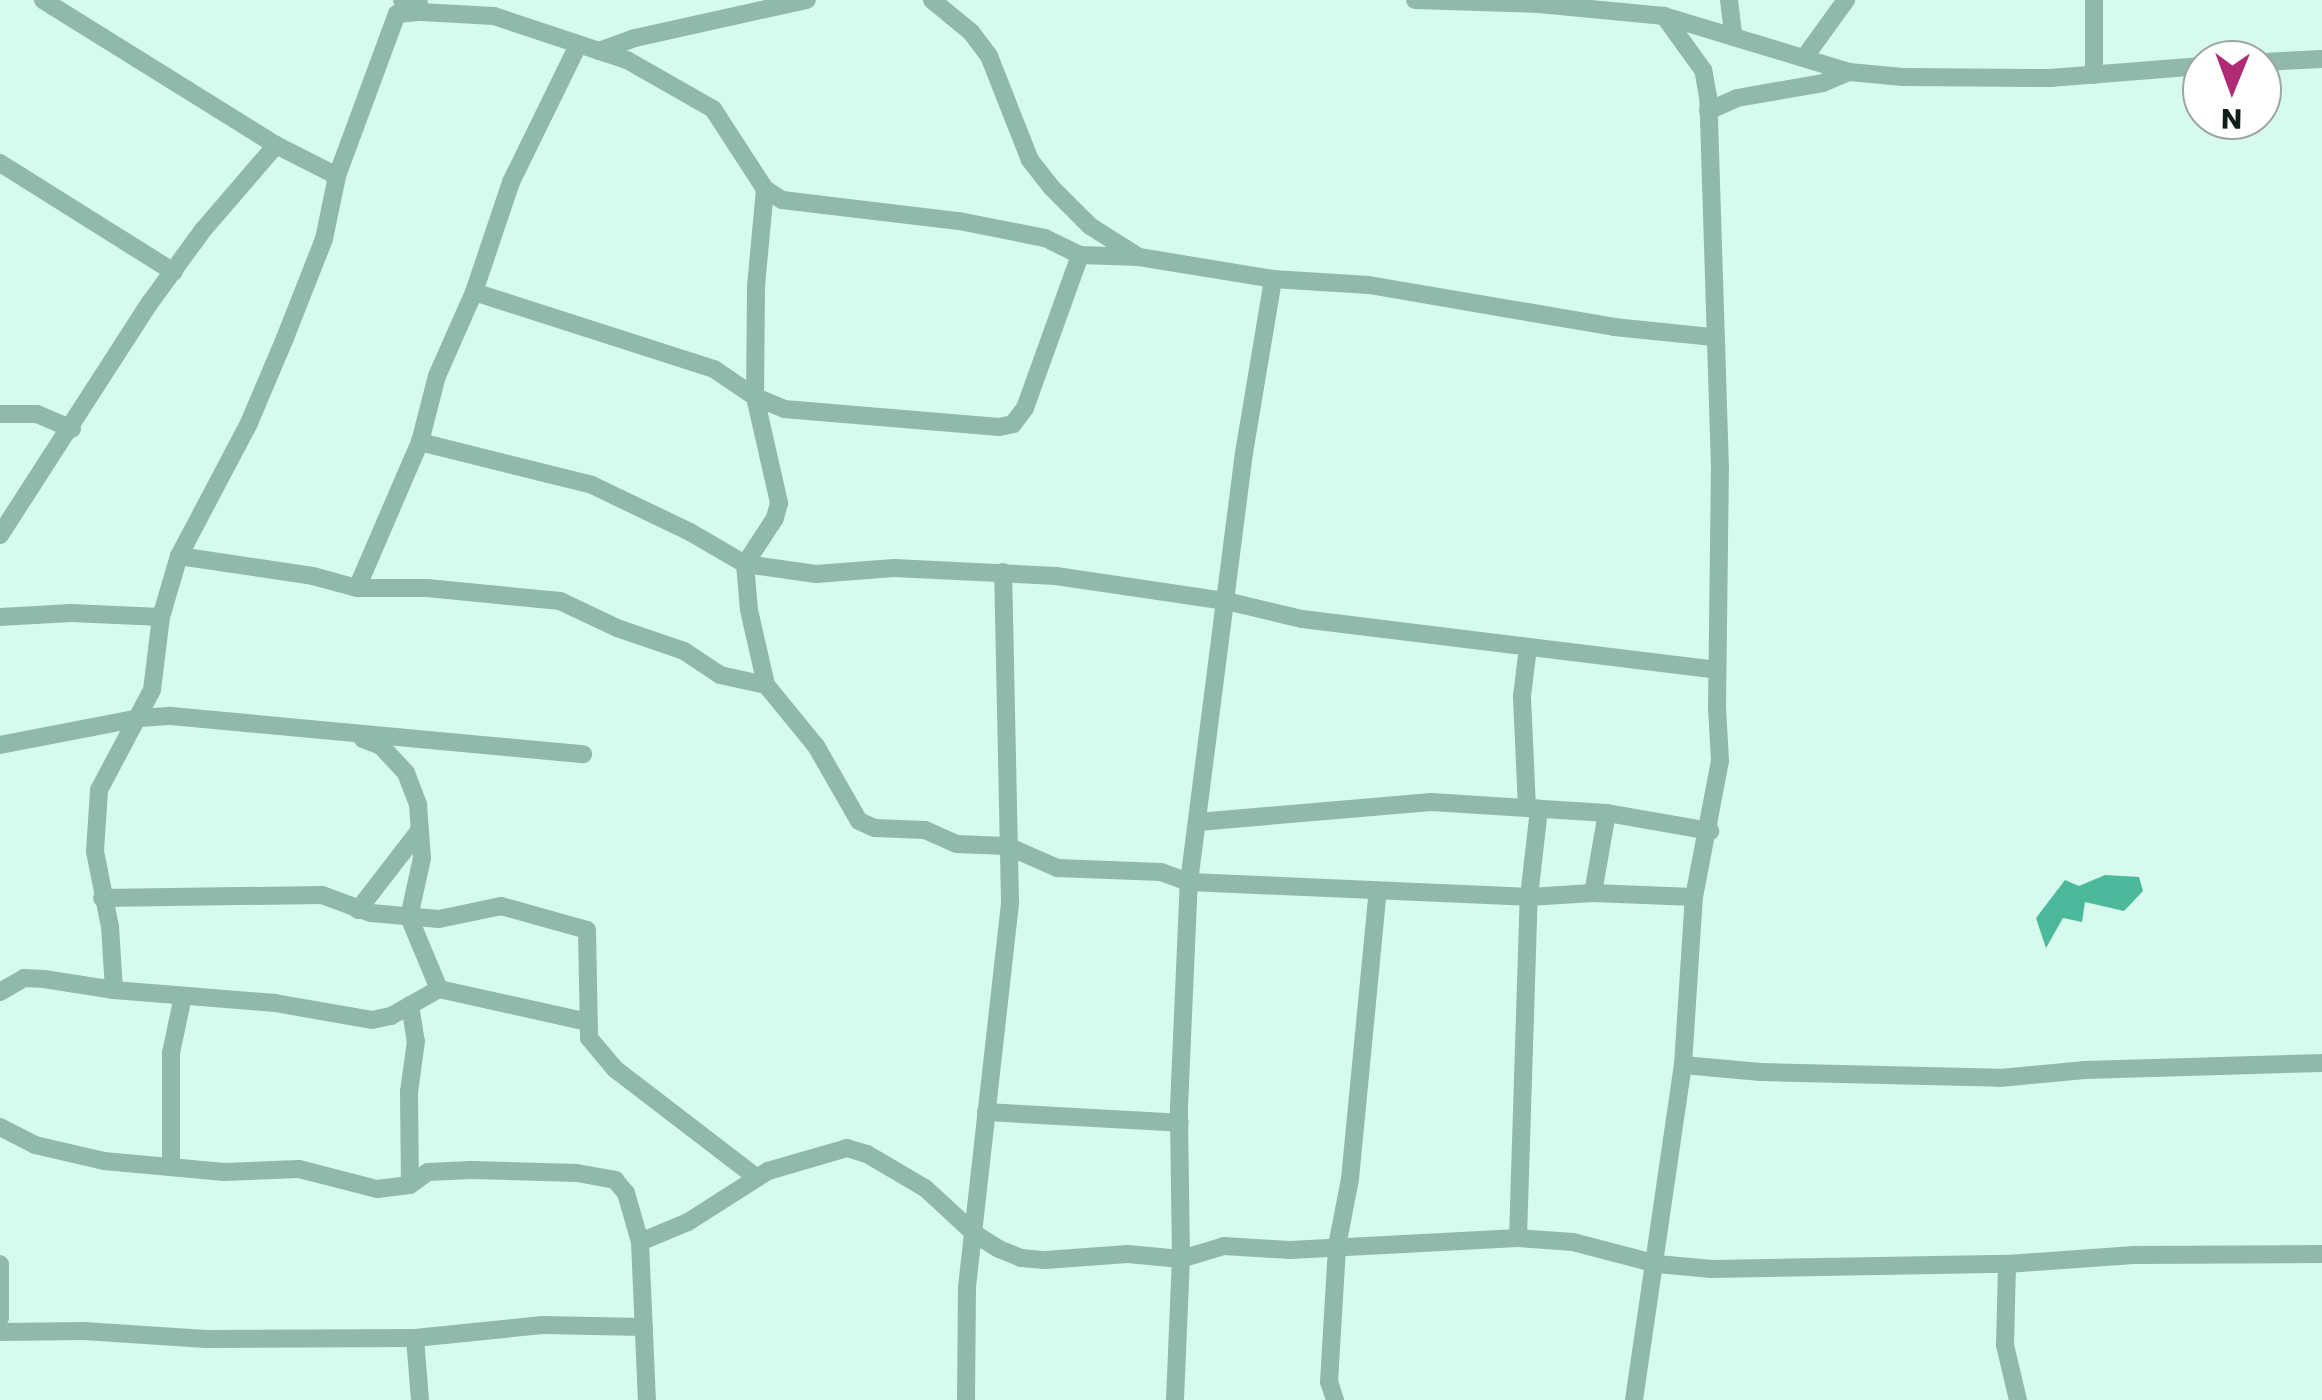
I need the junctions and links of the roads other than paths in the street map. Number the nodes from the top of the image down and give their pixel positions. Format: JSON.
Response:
{"nodes":[{"id":1,"x":44,"y":0,"type":"edge"},
{"id":2,"x":402,"y":0,"type":"edge"},
{"id":3,"x":808,"y":0,"type":"edge"},
{"id":4,"x":932,"y":0,"type":"edge"},
{"id":5,"x":1415,"y":0,"type":"edge"},
{"id":6,"x":1729,"y":0,"type":"edge"},
{"id":7,"x":1846,"y":0,"type":"edge"},
{"id":8,"x":2094,"y":0,"type":"edge"},
{"id":9,"x":419,"y":6,"type":"edge"},
{"id":10,"x":1664,"y":16,"type":"junction"},
{"id":11,"x":1733,"y":34,"type":"junction"},
{"id":12,"x":577,"y":47,"type":"junction"},
{"id":13,"x":600,"y":52,"type":"junction"},
{"id":14,"x":1804,"y":58,"type":"junction"},
{"id":15,"x":2322,"y":58,"type":"edge"},
{"id":16,"x":2282,"y":61,"type":"edge"},
{"id":17,"x":2182,"y":68,"type":"edge"},
{"id":18,"x":1849,"y":72,"type":"junction"},
{"id":19,"x":2094,"y":75,"type":"junction"},
{"id":20,"x":1708,"y":111,"type":"junction"},
{"id":21,"x":276,"y":145,"type":"junction"},
{"id":22,"x":0,"y":163,"type":"edge"},
{"id":23,"x":337,"y":176,"type":"junction"},
{"id":24,"x":765,"y":189,"type":"junction"},
{"id":25,"x":1080,"y":256,"type":"junction"},
{"id":26,"x":1139,"y":257,"type":"junction"},
{"id":27,"x":174,"y":272,"type":"junction"},
{"id":28,"x":1273,"y":279,"type":"junction"},
{"id":29,"x":474,"y":292,"type":"junction"},
{"id":30,"x":1713,"y":336,"type":"junction"},
{"id":31,"x":755,"y":397,"type":"junction"},
{"id":32,"x":0,"y":414,"type":"edge"},
{"id":33,"x":72,"y":429,"type":"junction"},
{"id":34,"x":420,"y":442,"type":"junction"},
{"id":35,"x":0,"y":535,"type":"edge"},
{"id":36,"x":179,"y":556,"type":"junction"},
{"id":37,"x":745,"y":564,"type":"junction"},
{"id":38,"x":1003,"y":572,"type":"junction"},
{"id":39,"x":357,"y":588,"type":"junction"},
{"id":40,"x":1226,"y":601,"type":"junction"},
{"id":41,"x":0,"y":617,"type":"edge"},
{"id":42,"x":160,"y":617,"type":"junction"},
{"id":43,"x":1528,"y":647,"type":"junction"},
{"id":44,"x":1717,"y":670,"type":"junction"},
{"id":45,"x":766,"y":685,"type":"junction"},
{"id":46,"x":140,"y":718,"type":"junction"},
{"id":47,"x":354,"y":735,"type":"junction"},
{"id":48,"x":0,"y":745,"type":"edge"},
{"id":49,"x":583,"y":754,"type":"dead end"},
{"id":50,"x":1532,"y":808,"type":"junction"},
{"id":51,"x":1607,"y":813,"type":"junction"},
{"id":52,"x":1198,"y":822,"type":"junction"},
{"id":53,"x":419,"y":831,"type":"junction"},
{"id":54,"x":1710,"y":831,"type":"junction"},
{"id":55,"x":1007,"y":846,"type":"junction"},
{"id":56,"x":1189,"y":882,"type":"junction"},
{"id":57,"x":1378,"y":890,"type":"junction"},
{"id":58,"x":1592,"y":893,"type":"junction"},
{"id":59,"x":1529,"y":897,"type":"junction"},
{"id":60,"x":1694,"y":897,"type":"junction"},
{"id":61,"x":102,"y":898,"type":"junction"},
{"id":62,"x":358,"y":910,"type":"junction"},
{"id":63,"x":410,"y":918,"type":"junction"},
{"id":64,"x":439,"y":989,"type":"junction"},
{"id":65,"x":114,"y":990,"type":"junction"},
{"id":66,"x":0,"y":992,"type":"edge"},
{"id":67,"x":183,"y":996,"type":"junction"},
{"id":68,"x":410,"y":1005,"type":"junction"},
{"id":69,"x":588,"y":1022,"type":"junction"},
{"id":70,"x":2322,"y":1063,"type":"edge"},
{"id":71,"x":1683,"y":1065,"type":"junction"},
{"id":72,"x":986,"y":1112,"type":"junction"},
{"id":73,"x":1180,"y":1123,"type":"junction"},
{"id":74,"x":0,"y":1127,"type":"edge"},
{"id":75,"x":170,"y":1164,"type":"junction"},
{"id":76,"x":758,"y":1178,"type":"junction"},
{"id":77,"x":410,"y":1185,"type":"junction"},
{"id":78,"x":975,"y":1234,"type":"junction"},
{"id":79,"x":1518,"y":1238,"type":"junction"},
{"id":80,"x":640,"y":1242,"type":"junction"},
{"id":81,"x":1337,"y":1246,"type":"junction"},
{"id":82,"x":2322,"y":1254,"type":"edge"},
{"id":83,"x":1181,"y":1259,"type":"junction"},
{"id":84,"x":0,"y":1264,"type":"edge"},
{"id":85,"x":1657,"y":1264,"type":"junction"},
{"id":86,"x":2008,"y":1264,"type":"junction"},
{"id":87,"x":0,"y":1318,"type":"edge"},
{"id":88,"x":644,"y":1327,"type":"junction"},
{"id":89,"x":0,"y":1332,"type":"edge"},
{"id":90,"x":415,"y":1338,"type":"junction"},
{"id":91,"x":420,"y":1400,"type":"edge"},
{"id":92,"x":647,"y":1400,"type":"edge"},
{"id":93,"x":966,"y":1400,"type":"edge"},
{"id":94,"x":1175,"y":1400,"type":"edge"},
{"id":95,"x":1335,"y":1400,"type":"edge"},
{"id":96,"x":1634,"y":1400,"type":"edge"},
{"id":97,"x":2018,"y":1400,"type":"edge"}],
"edges":[{"from":1,"to":21,"type":"street"},
{"from":2,"to":9,"type":"street"},
{"from":3,"to":13,"type":"street"},
{"from":4,"to":26,"type":"street"},
{"from":5,"to":10,"type":"street"},
{"from":6,"to":11,"type":"street"},
{"from":7,"to":14,"type":"street"},
{"from":8,"to":19,"type":"street"},
{"from":9,"to":12,"type":"street"},
{"from":9,"to":23,"type":"street"},
{"from":10,"to":11,"type":"street"},
{"from":10,"to":20,"type":"street"},
{"from":11,"to":14,"type":"street"},
{"from":12,"to":13,"type":"street"},
{"from":12,"to":29,"type":"street"},
{"from":13,"to":24,"type":"street"},
{"from":14,"to":18,"type":"street"},
{"from":15,"to":16,"type":"street"},
{"from":17,"to":19,"type":"street"},
{"from":18,"to":19,"type":"street"},
{"from":18,"to":20,"type":"street"},
{"from":20,"to":30,"type":"street"},
{"from":21,"to":23,"type":"street"},
{"from":21,"to":27,"type":"street"},
{"from":22,"to":27,"type":"street"},
{"from":23,"to":36,"type":"street"},
{"from":24,"to":25,"type":"street"},
{"from":24,"to":31,"type":"street"},
{"from":25,"to":26,"type":"street"},
{"from":25,"to":31,"type":"street"},
{"from":26,"to":28,"type":"street"},
{"from":27,"to":33,"type":"street"},
{"from":28,"to":30,"type":"street"},
{"from":28,"to":40,"type":"street"},
{"from":29,"to":31,"type":"street"},
{"from":29,"to":34,"type":"street"},
{"from":30,"to":44,"type":"street"},
{"from":31,"to":37,"type":"street"},
{"from":32,"to":33,"type":"street"},
{"from":33,"to":35,"type":"street"},
{"from":34,"to":37,"type":"street"},
{"from":34,"to":39,"type":"street"},
{"from":36,"to":39,"type":"street"},
{"from":36,"to":42,"type":"street"},
{"from":37,"to":38,"type":"street"},
{"from":37,"to":45,"type":"street"},
{"from":38,"to":40,"type":"street"},
{"from":38,"to":55,"type":"street"},
{"from":39,"to":45,"type":"street"},
{"from":40,"to":43,"type":"street"},
{"from":40,"to":52,"type":"street"},
{"from":41,"to":42,"type":"street"},
{"from":42,"to":46,"type":"street"},
{"from":43,"to":44,"type":"street"},
{"from":43,"to":50,"type":"street"},
{"from":44,"to":54,"type":"street"},
{"from":45,"to":55,"type":"street"},
{"from":46,"to":47,"type":"street"},
{"from":46,"to":48,"type":"street"},
{"from":46,"to":61,"type":"street"},
{"from":47,"to":49,"type":"street"},
{"from":47,"to":53,"type":"street"},
{"from":50,"to":51,"type":"street"},
{"from":50,"to":52,"type":"street"},
{"from":50,"to":59,"type":"street"},
{"from":51,"to":54,"type":"street"},
{"from":51,"to":58,"type":"street"},
{"from":52,"to":56,"type":"street"},
{"from":53,"to":62,"type":"street"},
{"from":53,"to":63,"type":"street"},
{"from":54,"to":60,"type":"street"},
{"from":55,"to":56,"type":"street"},
{"from":55,"to":72,"type":"street"},
{"from":56,"to":57,"type":"street"},
{"from":56,"to":73,"type":"street"},
{"from":57,"to":59,"type":"street"},
{"from":57,"to":81,"type":"street"},
{"from":58,"to":59,"type":"street"},
{"from":58,"to":60,"type":"street"},
{"from":59,"to":79,"type":"street"},
{"from":60,"to":71,"type":"street"},
{"from":61,"to":62,"type":"street"},
{"from":61,"to":65,"type":"street"},
{"from":62,"to":63,"type":"street"},
{"from":63,"to":64,"type":"street"},
{"from":63,"to":69,"type":"street"},
{"from":64,"to":68,"type":"street"},
{"from":64,"to":69,"type":"street"},
{"from":65,"to":66,"type":"street"},
{"from":65,"to":67,"type":"street"},
{"from":67,"to":68,"type":"street"},
{"from":67,"to":75,"type":"street"},
{"from":68,"to":77,"type":"street"},
{"from":69,"to":76,"type":"street"},
{"from":70,"to":71,"type":"street"},
{"from":71,"to":85,"type":"street"},
{"from":72,"to":73,"type":"street"},
{"from":72,"to":78,"type":"street"},
{"from":73,"to":83,"type":"street"},
{"from":74,"to":75,"type":"street"},
{"from":75,"to":77,"type":"street"},
{"from":76,"to":78,"type":"street"},
{"from":76,"to":80,"type":"street"},
{"from":77,"to":80,"type":"street"},
{"from":78,"to":83,"type":"street"},
{"from":78,"to":93,"type":"street"},
{"from":79,"to":81,"type":"street"},
{"from":79,"to":85,"type":"street"},
{"from":80,"to":88,"type":"street"},
{"from":81,"to":83,"type":"street"},
{"from":81,"to":95,"type":"street"},
{"from":82,"to":86,"type":"street"},
{"from":83,"to":94,"type":"street"},
{"from":84,"to":87,"type":"street"},
{"from":85,"to":86,"type":"street"},
{"from":85,"to":96,"type":"street"},
{"from":86,"to":97,"type":"street"},
{"from":88,"to":90,"type":"street"},
{"from":88,"to":92,"type":"street"},
{"from":89,"to":90,"type":"street"},
{"from":90,"to":91,"type":"street"}]}
